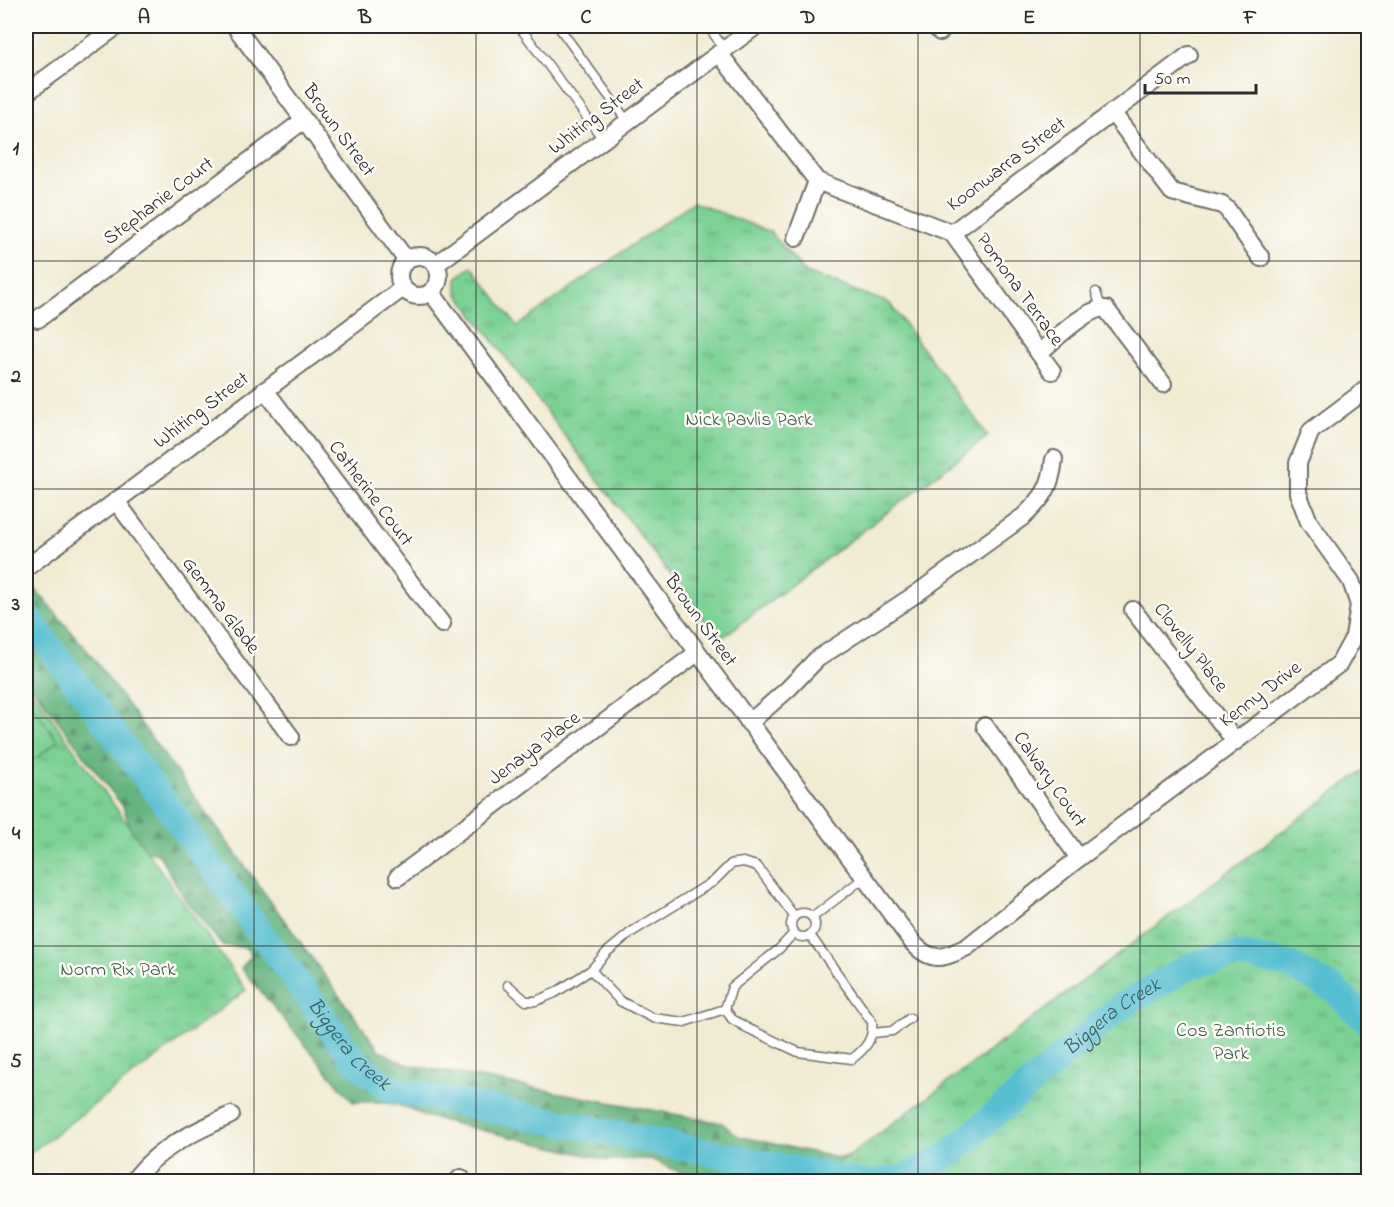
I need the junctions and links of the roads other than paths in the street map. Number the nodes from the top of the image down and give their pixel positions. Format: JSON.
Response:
{"nodes":[{"id":1,"x":117,"y":26,"type":"edge"},
{"id":2,"x":235,"y":26,"type":"edge"},
{"id":3,"x":519,"y":26,"type":"edge"},
{"id":4,"x":558,"y":26,"type":"edge"},
{"id":5,"x":705,"y":26,"type":"edge"},
{"id":6,"x":756,"y":26,"type":"edge"},
{"id":7,"x":722,"y":51,"type":"junction"},
{"id":8,"x":1189,"y":55,"type":"dead end"},
{"id":9,"x":26,"y":93,"type":"edge"},
{"id":10,"x":1112,"y":112,"type":"junction"},
{"id":11,"x":304,"y":120,"type":"junction"},
{"id":12,"x":627,"y":121,"type":"junction"},
{"id":13,"x":603,"y":139,"type":"junction"},
{"id":14,"x":817,"y":181,"type":"junction"},
{"id":15,"x":952,"y":233,"type":"junction"},
{"id":16,"x":796,"y":238,"type":"dead end"},
{"id":17,"x":1261,"y":258,"type":"dead end"},
{"id":18,"x":407,"y":261,"type":"junction"},
{"id":19,"x":435,"y":265,"type":"junction"},
{"id":20,"x":403,"y":288,"type":"junction"},
{"id":21,"x":431,"y":292,"type":"junction"},
{"id":22,"x":38,"y":319,"type":"dead end"},
{"id":23,"x":1039,"y":352,"type":"junction"},
{"id":24,"x":1052,"y":371,"type":"dead end"},
{"id":25,"x":1163,"y":384,"type":"dead end"},
{"id":26,"x":1368,"y":388,"type":"edge"},
{"id":27,"x":265,"y":390,"type":"junction"},
{"id":28,"x":1054,"y":459,"type":"dead end"},
{"id":29,"x":116,"y":501,"type":"junction"},
{"id":30,"x":26,"y":568,"type":"edge"},
{"id":31,"x":1364,"y":605,"type":"edge"},
{"id":32,"x":1133,"y":610,"type":"dead end"},
{"id":33,"x":442,"y":624,"type":"dead end"},
{"id":34,"x":697,"y":653,"type":"junction"},
{"id":35,"x":749,"y":723,"type":"junction"},
{"id":36,"x":985,"y":726,"type":"dead end"},
{"id":37,"x":291,"y":737,"type":"dead end"},
{"id":38,"x":1234,"y":741,"type":"junction"},
{"id":39,"x":1079,"y":858,"type":"junction"},
{"id":40,"x":865,"y":877,"type":"junction"},
{"id":41,"x":398,"y":878,"type":"dead end"},
{"id":42,"x":794,"y":916,"type":"junction"},
{"id":43,"x":813,"y":917,"type":"junction"},
{"id":44,"x":793,"y":933,"type":"junction"},
{"id":45,"x":810,"y":935,"type":"junction"},
{"id":46,"x":946,"y":957,"type":"joint"},
{"id":47,"x":591,"y":970,"type":"junction"},
{"id":48,"x":508,"y":985,"type":"dead end"},
{"id":49,"x":725,"y":1009,"type":"junction"},
{"id":50,"x":910,"y":1018,"type":"dead end"},
{"id":51,"x":873,"y":1033,"type":"junction"},
{"id":52,"x":231,"y":1115,"type":"dead end"},
{"id":53,"x":133,"y":1182,"type":"edge"}],
"edges":[{"from":1,"to":9,"type":"street"},
{"from":2,"to":11,"type":"street","name":"Brown Street"},
{"from":3,"to":13,"type":"lane"},
{"from":4,"to":12,"type":"lane"},
{"from":5,"to":7,"type":"lane"},
{"from":6,"to":7,"type":"street","name":"Whiting Street"},
{"from":7,"to":12,"type":"street","name":"Whiting Street"},
{"from":7,"to":14,"type":"street"},
{"from":8,"to":10,"type":"street","name":"Koonwarra Street"},
{"from":10,"to":15,"type":"street","name":"Koonwarra Street"},
{"from":10,"to":17,"type":"street"},
{"from":11,"to":18,"type":"street","name":"Brown Street"},
{"from":11,"to":22,"type":"street","name":"Stephanie Court"},
{"from":12,"to":13,"type":"street","name":"Whiting Street"},
{"from":13,"to":19,"type":"street","name":"Whiting Street"},
{"from":14,"to":15,"type":"street","name":"Koonwarra Street"},
{"from":14,"to":16,"type":"street"},
{"from":15,"to":23,"type":"street","name":"Pomona Terrace"},
{"from":18,"to":19,"type":"street"},
{"from":18,"to":20,"type":"street"},
{"from":19,"to":21,"type":"street"},
{"from":20,"to":21,"type":"street"},
{"from":20,"to":27,"type":"street","name":"Whiting Street"},
{"from":21,"to":34,"type":"street","name":"Brown Street"},
{"from":23,"to":24,"type":"street","name":"Pomona Terrace"},
{"from":23,"to":25,"type":"street"},
{"from":26,"to":31,"type":"street","name":"Kenny Drive"},
{"from":27,"to":29,"type":"street","name":"Whiting Street"},
{"from":27,"to":33,"type":"street","name":"Catherine Court"},
{"from":28,"to":35,"type":"street"},
{"from":29,"to":30,"type":"street","name":"Whiting Street"},
{"from":29,"to":37,"type":"street","name":"Gemma Glade"},
{"from":31,"to":38,"type":"street","name":"Kenny Drive"},
{"from":32,"to":38,"type":"street","name":"Clovelly Place"},
{"from":34,"to":35,"type":"street","name":"Brown Street"},
{"from":34,"to":41,"type":"street","name":"Jenaya Place"},
{"from":35,"to":40,"type":"street","name":"Brown Street"},
{"from":36,"to":39,"type":"street","name":"Calvary Court"},
{"from":38,"to":39,"type":"street","name":"Kenny Drive"},
{"from":39,"to":46,"type":"street","name":"Kenny Drive"},
{"from":40,"to":43,"type":"lane"},
{"from":40,"to":46,"type":"street","name":"Brown Street"},
{"from":42,"to":43,"type":"lane"},
{"from":42,"to":44,"type":"lane"},
{"from":42,"to":47,"type":"lane"},
{"from":43,"to":45,"type":"lane"},
{"from":44,"to":45,"type":"lane"},
{"from":44,"to":49,"type":"lane"},
{"from":45,"to":51,"type":"lane"},
{"from":47,"to":48,"type":"lane"},
{"from":47,"to":49,"type":"lane"},
{"from":49,"to":51,"type":"lane"},
{"from":50,"to":51,"type":"lane"},
{"from":52,"to":53,"type":"street"}]}
